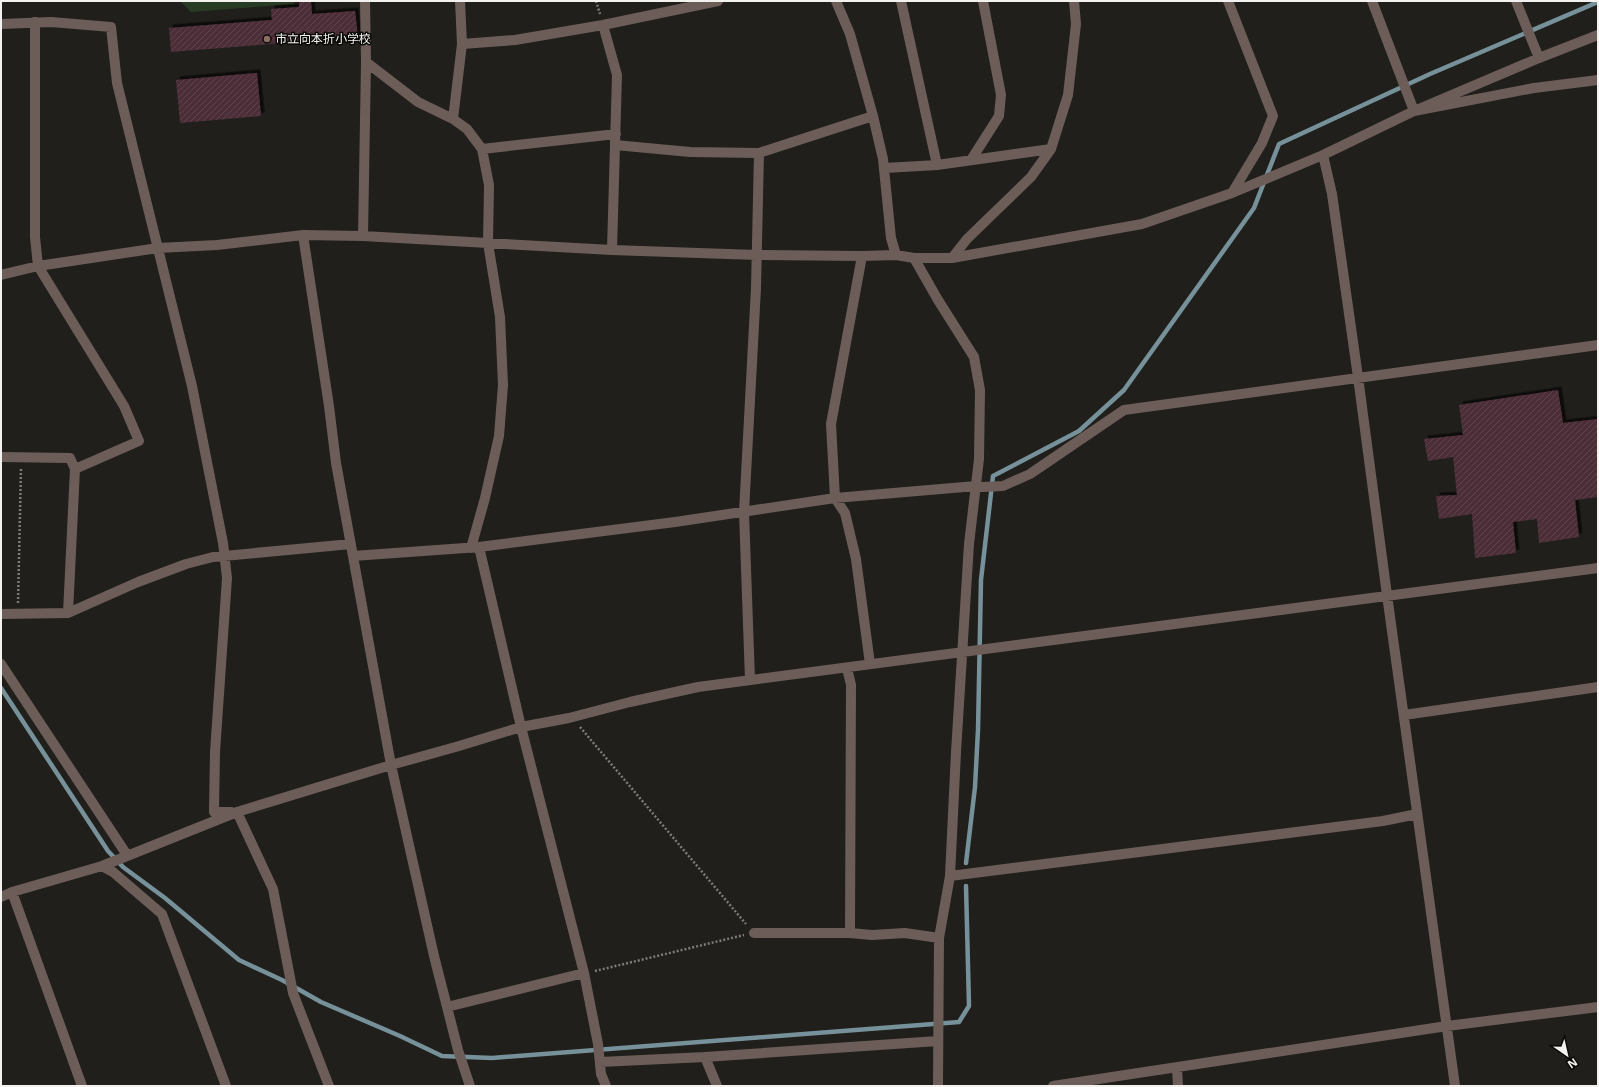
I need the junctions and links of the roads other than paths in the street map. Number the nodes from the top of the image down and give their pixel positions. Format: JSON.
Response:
{"nodes":[{"id":1,"x":365,"y":1,"type":"edge"},
{"id":2,"x":460,"y":1,"type":"edge"},
{"id":3,"x":718,"y":1,"type":"edge"},
{"id":4,"x":836,"y":1,"type":"edge"},
{"id":5,"x":901,"y":1,"type":"edge"},
{"id":6,"x":983,"y":1,"type":"edge"},
{"id":7,"x":1074,"y":1,"type":"edge"},
{"id":8,"x":1228,"y":1,"type":"edge"},
{"id":9,"x":1372,"y":1,"type":"edge"},
{"id":10,"x":1516,"y":1,"type":"edge"},
{"id":11,"x":35,"y":22,"type":"junction"},
{"id":12,"x":1,"y":24,"type":"edge"},
{"id":13,"x":603,"y":25,"type":"junction"},
{"id":14,"x":1598,"y":35,"type":"edge"},
{"id":15,"x":462,"y":44,"type":"junction"},
{"id":16,"x":1539,"y":58,"type":"junction"},
{"id":17,"x":366,"y":62,"type":"junction"},
{"id":18,"x":1598,"y":80,"type":"edge"},
{"id":19,"x":1414,"y":111,"type":"junction"},
{"id":20,"x":873,"y":116,"type":"junction"},
{"id":21,"x":453,"y":119,"type":"junction"},
{"id":22,"x":616,"y":134,"type":"junction"},
{"id":23,"x":615,"y":145,"type":"junction"},
{"id":24,"x":482,"y":149,"type":"junction"},
{"id":25,"x":1051,"y":149,"type":"junction"},
{"id":26,"x":759,"y":153,"type":"junction"},
{"id":27,"x":1323,"y":155,"type":"junction"},
{"id":28,"x":971,"y":160,"type":"junction"},
{"id":29,"x":937,"y":165,"type":"junction"},
{"id":30,"x":885,"y":168,"type":"junction"},
{"id":31,"x":1232,"y":193,"type":"junction"},
{"id":32,"x":303,"y":235,"type":"junction"},
{"id":33,"x":363,"y":236,"type":"junction"},
{"id":34,"x":488,"y":243,"type":"junction"},
{"id":35,"x":158,"y":248,"type":"junction"},
{"id":36,"x":612,"y":250,"type":"junction"},
{"id":37,"x":757,"y":255,"type":"junction"},
{"id":38,"x":896,"y":255,"type":"junction"},
{"id":39,"x":862,"y":256,"type":"junction"},
{"id":40,"x":914,"y":258,"type":"junction"},
{"id":41,"x":952,"y":258,"type":"junction"},
{"id":42,"x":38,"y":266,"type":"junction"},
{"id":43,"x":1,"y":275,"type":"edge"},
{"id":44,"x":1598,"y":345,"type":"edge"},
{"id":45,"x":1358,"y":377,"type":"junction"},
{"id":46,"x":1,"y":457,"type":"edge"},
{"id":47,"x":75,"y":468,"type":"junction"},
{"id":48,"x":980,"y":487,"type":"junction"},
{"id":49,"x":835,"y":498,"type":"junction"},
{"id":50,"x":744,"y":512,"type":"junction"},
{"id":51,"x":351,"y":544,"type":"junction"},
{"id":52,"x":475,"y":548,"type":"junction"},
{"id":53,"x":224,"y":556,"type":"junction"},
{"id":54,"x":354,"y":556,"type":"junction"},
{"id":55,"x":1598,"y":568,"type":"edge"},
{"id":56,"x":1387,"y":595,"type":"junction"},
{"id":57,"x":68,"y":613,"type":"junction"},
{"id":58,"x":1,"y":614,"type":"edge"},
{"id":59,"x":967,"y":651,"type":"junction"},
{"id":60,"x":1,"y":664,"type":"edge"},
{"id":61,"x":870,"y":664,"type":"junction"},
{"id":62,"x":847,"y":668,"type":"junction"},
{"id":63,"x":750,"y":680,"type":"junction"},
{"id":64,"x":1598,"y":687,"type":"edge"},
{"id":65,"x":1404,"y":715,"type":"junction"},
{"id":66,"x":521,"y":727,"type":"junction"},
{"id":67,"x":392,"y":765,"type":"junction"},
{"id":68,"x":238,"y":812,"type":"junction"},
{"id":69,"x":1417,"y":814,"type":"junction"},
{"id":70,"x":125,"y":856,"type":"junction"},
{"id":71,"x":106,"y":864,"type":"junction"},
{"id":72,"x":950,"y":876,"type":"junction"},
{"id":73,"x":12,"y":892,"type":"junction"},
{"id":74,"x":1,"y":897,"type":"edge"},
{"id":75,"x":754,"y":933,"type":"road end"},
{"id":76,"x":850,"y":933,"type":"junction"},
{"id":77,"x":939,"y":938,"type":"junction"},
{"id":78,"x":584,"y":973,"type":"junction"},
{"id":79,"x":447,"y":1007,"type":"junction"},
{"id":80,"x":1598,"y":1007,"type":"edge"},
{"id":81,"x":1448,"y":1026,"type":"junction"},
{"id":82,"x":938,"y":1038,"type":"junction"},
{"id":83,"x":705,"y":1057,"type":"junction"},
{"id":84,"x":600,"y":1059,"type":"junction"},
{"id":85,"x":1177,"y":1068,"type":"junction"},
{"id":86,"x":82,"y":1086,"type":"edge"},
{"id":87,"x":226,"y":1086,"type":"edge"},
{"id":88,"x":329,"y":1086,"type":"edge"},
{"id":89,"x":470,"y":1086,"type":"edge"},
{"id":90,"x":606,"y":1086,"type":"edge"},
{"id":91,"x":717,"y":1086,"type":"edge"},
{"id":92,"x":938,"y":1086,"type":"edge"},
{"id":93,"x":1053,"y":1086,"type":"edge"},
{"id":94,"x":1178,"y":1086,"type":"edge"},
{"id":95,"x":1455,"y":1086,"type":"edge"}],
"edges":[{"from":1,"to":17,"type":"street"},
{"from":2,"to":15,"type":"street"},
{"from":3,"to":13,"type":"street"},
{"from":4,"to":20,"type":"street"},
{"from":5,"to":29,"type":"street"},
{"from":6,"to":28,"type":"street"},
{"from":7,"to":25,"type":"street"},
{"from":8,"to":31,"type":"street"},
{"from":9,"to":19,"type":"street"},
{"from":10,"to":16,"type":"street"},
{"from":11,"to":12,"type":"street"},
{"from":11,"to":35,"type":"street"},
{"from":11,"to":42,"type":"street"},
{"from":13,"to":15,"type":"street"},
{"from":13,"to":22,"type":"street"},
{"from":14,"to":16,"type":"street"},
{"from":15,"to":21,"type":"street"},
{"from":16,"to":19,"type":"street"},
{"from":17,"to":21,"type":"street"},
{"from":17,"to":33,"type":"street"},
{"from":18,"to":19,"type":"street"},
{"from":19,"to":27,"type":"street"},
{"from":20,"to":26,"type":"street"},
{"from":20,"to":30,"type":"street"},
{"from":21,"to":24,"type":"street"},
{"from":22,"to":23,"type":"street"},
{"from":22,"to":24,"type":"street"},
{"from":23,"to":26,"type":"street"},
{"from":23,"to":36,"type":"street"},
{"from":24,"to":34,"type":"street"},
{"from":25,"to":28,"type":"street"},
{"from":25,"to":41,"type":"street"},
{"from":26,"to":37,"type":"street"},
{"from":27,"to":31,"type":"street"},
{"from":27,"to":45,"type":"street"},
{"from":28,"to":29,"type":"street"},
{"from":29,"to":30,"type":"street"},
{"from":30,"to":38,"type":"street"},
{"from":31,"to":41,"type":"street"},
{"from":32,"to":33,"type":"street"},
{"from":32,"to":35,"type":"street"},
{"from":32,"to":51,"type":"street"},
{"from":33,"to":34,"type":"street"},
{"from":34,"to":36,"type":"street"},
{"from":34,"to":52,"type":"street"},
{"from":35,"to":42,"type":"street"},
{"from":35,"to":53,"type":"street"},
{"from":36,"to":37,"type":"street"},
{"from":37,"to":39,"type":"street"},
{"from":37,"to":50,"type":"street"},
{"from":38,"to":39,"type":"street"},
{"from":38,"to":40,"type":"street"},
{"from":39,"to":49,"type":"street"},
{"from":40,"to":41,"type":"street"},
{"from":40,"to":48,"type":"street"},
{"from":42,"to":43,"type":"street"},
{"from":42,"to":47,"type":"street"},
{"from":44,"to":45,"type":"street"},
{"from":45,"to":48,"type":"street"},
{"from":45,"to":56,"type":"street"},
{"from":46,"to":47,"type":"street"},
{"from":47,"to":57,"type":"street"},
{"from":48,"to":49,"type":"street"},
{"from":48,"to":59,"type":"street"},
{"from":49,"to":50,"type":"street"},
{"from":49,"to":61,"type":"street"},
{"from":50,"to":52,"type":"street"},
{"from":50,"to":63,"type":"street"},
{"from":51,"to":53,"type":"street"},
{"from":51,"to":54,"type":"street"},
{"from":52,"to":54,"type":"street"},
{"from":52,"to":66,"type":"street"},
{"from":53,"to":57,"type":"street"},
{"from":53,"to":68,"type":"street"},
{"from":54,"to":67,"type":"street"},
{"from":55,"to":56,"type":"street"},
{"from":56,"to":59,"type":"street"},
{"from":56,"to":65,"type":"street"},
{"from":57,"to":58,"type":"street"},
{"from":59,"to":61,"type":"street"},
{"from":59,"to":72,"type":"street"},
{"from":60,"to":70,"type":"street"},
{"from":61,"to":62,"type":"street"},
{"from":62,"to":63,"type":"street"},
{"from":62,"to":76,"type":"street"},
{"from":63,"to":66,"type":"street"},
{"from":64,"to":65,"type":"street"},
{"from":65,"to":69,"type":"street"},
{"from":66,"to":67,"type":"street"},
{"from":66,"to":78,"type":"street"},
{"from":67,"to":68,"type":"street"},
{"from":67,"to":79,"type":"street"},
{"from":68,"to":70,"type":"street"},
{"from":68,"to":88,"type":"street"},
{"from":69,"to":72,"type":"street"},
{"from":69,"to":81,"type":"street"},
{"from":70,"to":71,"type":"street"},
{"from":71,"to":73,"type":"street"},
{"from":71,"to":87,"type":"street"},
{"from":72,"to":77,"type":"street"},
{"from":73,"to":74,"type":"street"},
{"from":73,"to":86,"type":"street"},
{"from":75,"to":76,"type":"street"},
{"from":76,"to":77,"type":"street"},
{"from":77,"to":82,"type":"street"},
{"from":78,"to":79,"type":"street"},
{"from":78,"to":84,"type":"street"},
{"from":79,"to":89,"type":"street"},
{"from":80,"to":81,"type":"street"},
{"from":81,"to":85,"type":"street"},
{"from":81,"to":95,"type":"street"},
{"from":82,"to":83,"type":"street"},
{"from":82,"to":92,"type":"street"},
{"from":83,"to":84,"type":"street"},
{"from":83,"to":91,"type":"street"},
{"from":84,"to":90,"type":"street"},
{"from":85,"to":93,"type":"street"},
{"from":85,"to":94,"type":"street"}]}
